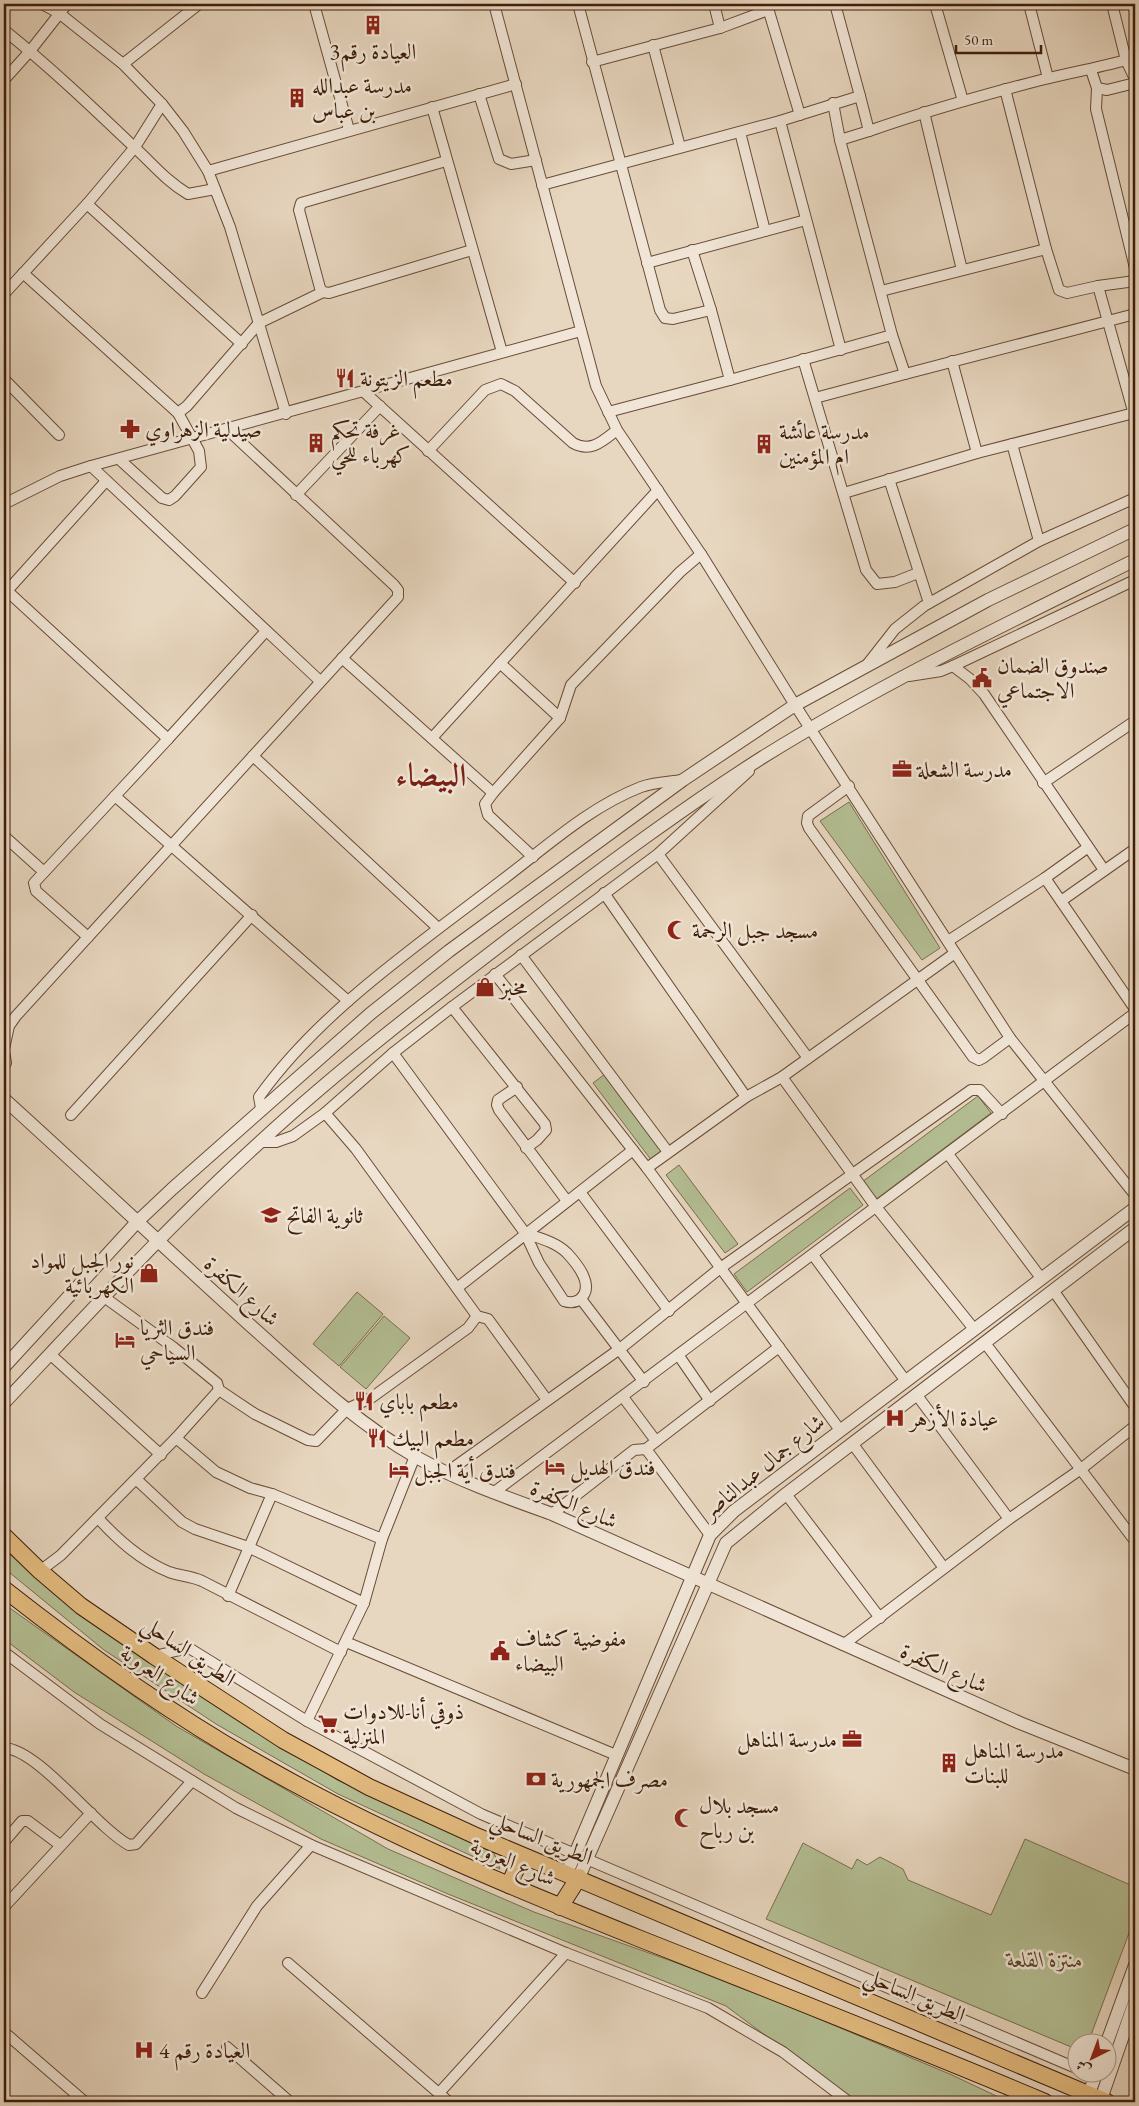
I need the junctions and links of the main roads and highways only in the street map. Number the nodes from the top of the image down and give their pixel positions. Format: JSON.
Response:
{"nodes":[{"id":1,"x":4,"y":1536,"type":"edge"},
{"id":2,"x":4,"y":1589,"type":"edge"},
{"id":3,"x":522,"y":1856,"type":"junction"},
{"id":4,"x":573,"y":1875,"type":"junction"},
{"id":5,"x":509,"y":1885,"type":"junction"},
{"id":6,"x":560,"y":1907,"type":"junction"},
{"id":7,"x":1097,"y":2100,"type":"edge"},
{"id":8,"x":1045,"y":2102,"type":"edge"}],
"edges":[{"from":1,"to":3,"type":"highway","name":"الطريق الساحلي"},
{"from":2,"to":5,"type":"highway","name":"شارع العروبة"},
{"from":3,"to":4,"type":"highway","name":"الطريق الساحلي"},
{"from":3,"to":5,"type":"highway"},
{"from":4,"to":6,"type":"highway"},
{"from":4,"to":7,"type":"highway","name":"الطريق الساحلي"},
{"from":5,"to":6,"type":"highway","name":"شارع العروبة"},
{"from":6,"to":8,"type":"highway","name":"شارع العروبة"}]}
